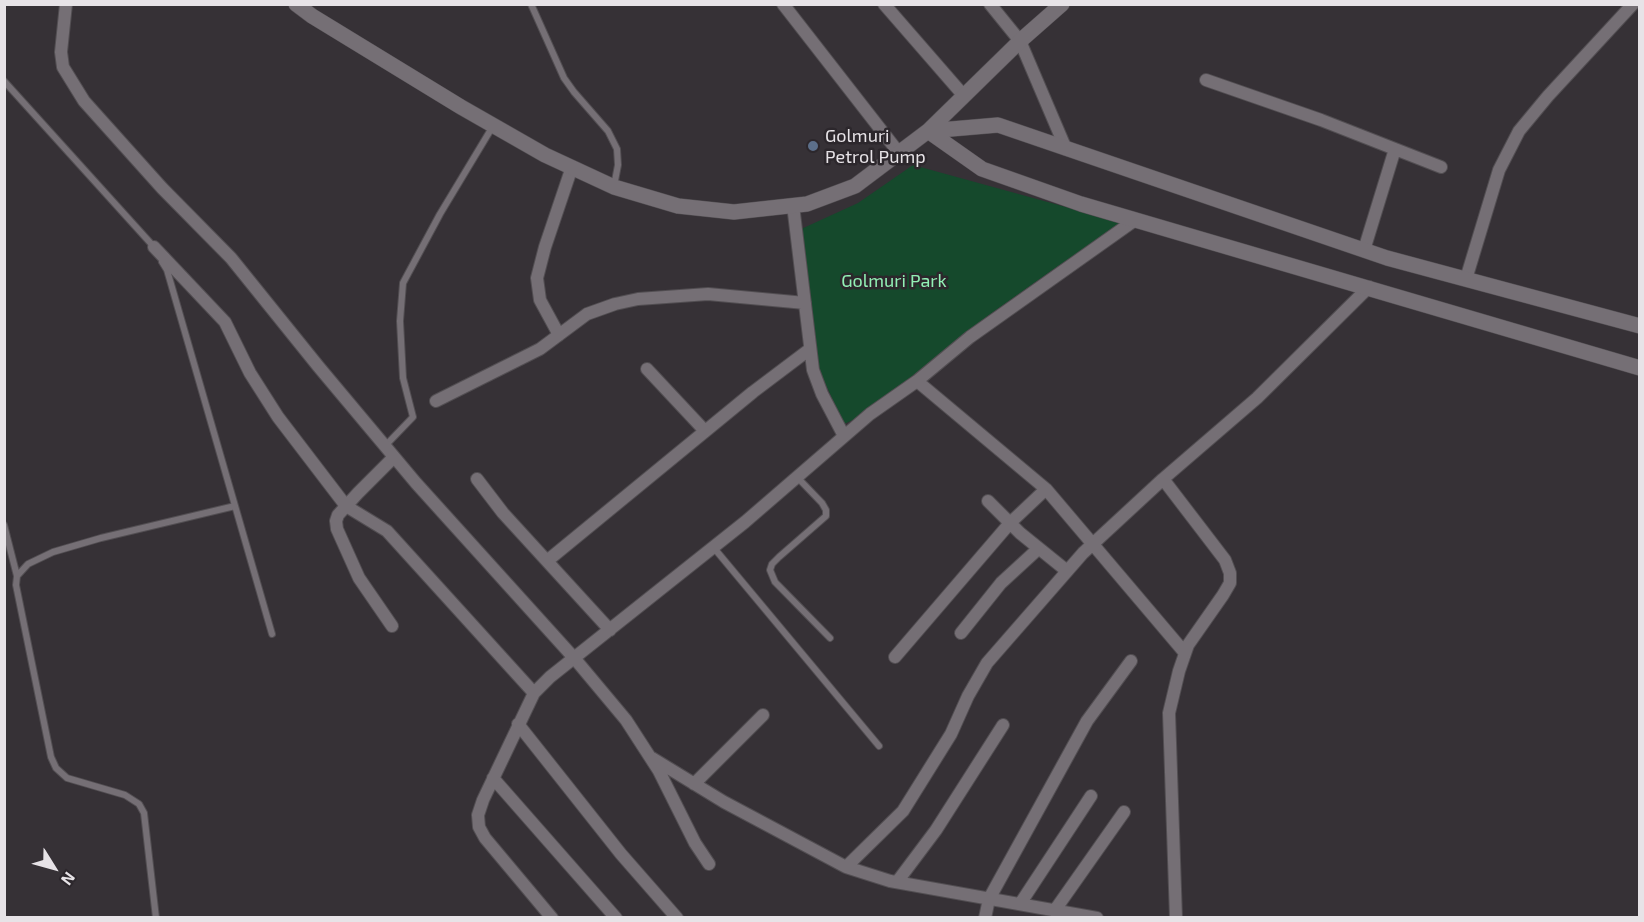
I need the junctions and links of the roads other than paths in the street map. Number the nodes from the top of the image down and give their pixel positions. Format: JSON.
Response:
{"nodes":[{"id":1,"x":66,"y":4,"type":"edge"},
{"id":2,"x":296,"y":4,"type":"edge"},
{"id":3,"x":531,"y":4,"type":"edge"},
{"id":4,"x":783,"y":4,"type":"edge"},
{"id":5,"x":884,"y":4,"type":"edge"},
{"id":6,"x":990,"y":4,"type":"edge"},
{"id":7,"x":1062,"y":4,"type":"edge"},
{"id":8,"x":1633,"y":4,"type":"edge"},
{"id":9,"x":1020,"y":41,"type":"junction"},
{"id":10,"x":1206,"y":80,"type":"dead end"},
{"id":11,"x":4,"y":81,"type":"edge"},
{"id":12,"x":964,"y":96,"type":"junction"},
{"id":13,"x":493,"y":126,"type":"junction"},
{"id":14,"x":928,"y":131,"type":"junction"},
{"id":15,"x":1066,"y":149,"type":"junction"},
{"id":16,"x":1395,"y":149,"type":"junction"},
{"id":17,"x":899,"y":153,"type":"junction"},
{"id":18,"x":572,"y":167,"type":"junction"},
{"id":19,"x":1441,"y":167,"type":"dead end"},
{"id":20,"x":614,"y":187,"type":"junction"},
{"id":21,"x":793,"y":205,"type":"junction"},
{"id":22,"x":1135,"y":220,"type":"junction"},
{"id":23,"x":154,"y":247,"type":"junction"},
{"id":24,"x":1364,"y":250,"type":"junction"},
{"id":25,"x":1466,"y":279,"type":"junction"},
{"id":26,"x":1370,"y":287,"type":"junction"},
{"id":27,"x":805,"y":303,"type":"junction"},
{"id":28,"x":1640,"y":326,"type":"edge"},
{"id":29,"x":559,"y":335,"type":"junction"},
{"id":30,"x":810,"y":349,"type":"junction"},
{"id":31,"x":1640,"y":368,"type":"edge"},
{"id":32,"x":647,"y":369,"type":"dead end"},
{"id":33,"x":917,"y":381,"type":"junction"},
{"id":34,"x":436,"y":401,"type":"dead end"},
{"id":35,"x":705,"y":431,"type":"junction"},
{"id":36,"x":844,"y":436,"type":"junction"},
{"id":37,"x":385,"y":446,"type":"junction"},
{"id":38,"x":394,"y":457,"type":"junction"},
{"id":39,"x":797,"y":477,"type":"junction"},
{"id":40,"x":477,"y":479,"type":"dead end"},
{"id":41,"x":1163,"y":479,"type":"junction"},
{"id":42,"x":1046,"y":489,"type":"junction"},
{"id":43,"x":988,"y":501,"type":"dead end"},
{"id":44,"x":235,"y":506,"type":"junction"},
{"id":45,"x":346,"y":506,"type":"junction"},
{"id":46,"x":1010,"y":523,"type":"junction"},
{"id":47,"x":4,"y":525,"type":"edge"},
{"id":48,"x":1092,"y":543,"type":"junction"},
{"id":49,"x":714,"y":548,"type":"junction"},
{"id":50,"x":1038,"y":549,"type":"junction"},
{"id":51,"x":547,"y":561,"type":"junction"},
{"id":52,"x":1067,"y":571,"type":"junction"},
{"id":53,"x":17,"y":576,"type":"junction"},
{"id":54,"x":392,"y":626,"type":"dead end"},
{"id":55,"x":610,"y":630,"type":"junction"},
{"id":56,"x":961,"y":633,"type":"dead end"},
{"id":57,"x":272,"y":634,"type":"dead end"},
{"id":58,"x":830,"y":638,"type":"dead end"},
{"id":59,"x":1185,"y":653,"type":"junction"},
{"id":60,"x":895,"y":657,"type":"dead end"},
{"id":61,"x":575,"y":659,"type":"junction"},
{"id":62,"x":1131,"y":661,"type":"dead end"},
{"id":63,"x":534,"y":693,"type":"junction"},
{"id":64,"x":763,"y":715,"type":"dead end"},
{"id":65,"x":518,"y":724,"type":"junction"},
{"id":66,"x":1003,"y":725,"type":"dead end"},
{"id":67,"x":879,"y":746,"type":"dead end"},
{"id":68,"x":650,"y":757,"type":"junction"},
{"id":69,"x":493,"y":778,"type":"junction"},
{"id":70,"x":694,"y":783,"type":"junction"},
{"id":71,"x":1091,"y":796,"type":"dead end"},
{"id":72,"x":1124,"y":812,"type":"dead end"},
{"id":73,"x":710,"y":864,"type":"dead end"},
{"id":74,"x":846,"y":867,"type":"junction"},
{"id":75,"x":897,"y":882,"type":"junction"},
{"id":76,"x":989,"y":899,"type":"junction"},
{"id":77,"x":1020,"y":904,"type":"junction"},
{"id":78,"x":1055,"y":910,"type":"junction"},
{"id":79,"x":156,"y":918,"type":"edge"},
{"id":80,"x":552,"y":918,"type":"edge"},
{"id":81,"x":616,"y":918,"type":"edge"},
{"id":82,"x":677,"y":918,"type":"edge"},
{"id":83,"x":985,"y":918,"type":"edge"},
{"id":84,"x":1097,"y":918,"type":"edge"},
{"id":85,"x":1176,"y":918,"type":"edge"}],
"edges":[{"from":1,"to":37,"type":"street"},
{"from":2,"to":13,"type":"street"},
{"from":3,"to":20,"type":"lane"},
{"from":4,"to":17,"type":"street"},
{"from":5,"to":12,"type":"street"},
{"from":6,"to":9,"type":"street"},
{"from":7,"to":9,"type":"street"},
{"from":8,"to":25,"type":"street"},
{"from":9,"to":12,"type":"street"},
{"from":9,"to":15,"type":"street"},
{"from":10,"to":16,"type":"street"},
{"from":11,"to":23,"type":"lane"},
{"from":12,"to":14,"type":"street"},
{"from":13,"to":18,"type":"street"},
{"from":13,"to":37,"type":"lane"},
{"from":14,"to":15,"type":"street"},
{"from":14,"to":17,"type":"street"},
{"from":14,"to":22,"type":"street"},
{"from":15,"to":24,"type":"street"},
{"from":16,"to":19,"type":"street"},
{"from":16,"to":24,"type":"street"},
{"from":17,"to":21,"type":"street"},
{"from":18,"to":20,"type":"street"},
{"from":18,"to":29,"type":"street"},
{"from":20,"to":21,"type":"street"},
{"from":21,"to":27,"type":"street"},
{"from":22,"to":26,"type":"street"},
{"from":22,"to":33,"type":"street"},
{"from":23,"to":44,"type":"lane"},
{"from":23,"to":45,"type":"street"},
{"from":24,"to":25,"type":"street"},
{"from":25,"to":28,"type":"street"},
{"from":26,"to":31,"type":"street"},
{"from":26,"to":41,"type":"street"},
{"from":27,"to":29,"type":"street"},
{"from":27,"to":30,"type":"street"},
{"from":29,"to":34,"type":"street"},
{"from":30,"to":35,"type":"street"},
{"from":30,"to":36,"type":"street"},
{"from":32,"to":35,"type":"street"},
{"from":33,"to":36,"type":"street"},
{"from":33,"to":42,"type":"street"},
{"from":35,"to":51,"type":"street"},
{"from":36,"to":39,"type":"street"},
{"from":37,"to":38,"type":"street"},
{"from":38,"to":45,"type":"street"},
{"from":38,"to":61,"type":"street"},
{"from":39,"to":49,"type":"street"},
{"from":39,"to":58,"type":"lane"},
{"from":40,"to":51,"type":"street"},
{"from":41,"to":48,"type":"street"},
{"from":41,"to":59,"type":"street"},
{"from":42,"to":46,"type":"street"},
{"from":42,"to":48,"type":"street"},
{"from":43,"to":46,"type":"street"},
{"from":44,"to":53,"type":"lane"},
{"from":44,"to":57,"type":"lane"},
{"from":45,"to":54,"type":"street"},
{"from":45,"to":63,"type":"street"},
{"from":46,"to":50,"type":"street"},
{"from":46,"to":60,"type":"street"},
{"from":47,"to":53,"type":"lane"},
{"from":48,"to":52,"type":"street"},
{"from":48,"to":59,"type":"street"},
{"from":49,"to":55,"type":"street"},
{"from":49,"to":67,"type":"lane"},
{"from":50,"to":52,"type":"street"},
{"from":50,"to":56,"type":"street"},
{"from":51,"to":55,"type":"street"},
{"from":52,"to":74,"type":"street"},
{"from":53,"to":79,"type":"lane"},
{"from":55,"to":61,"type":"street"},
{"from":59,"to":85,"type":"street"},
{"from":61,"to":63,"type":"street"},
{"from":61,"to":68,"type":"street"},
{"from":62,"to":76,"type":"street"},
{"from":63,"to":65,"type":"street"},
{"from":64,"to":70,"type":"street"},
{"from":65,"to":69,"type":"street"},
{"from":65,"to":82,"type":"street"},
{"from":66,"to":75,"type":"street"},
{"from":68,"to":70,"type":"street"},
{"from":68,"to":73,"type":"street"},
{"from":69,"to":80,"type":"street"},
{"from":69,"to":81,"type":"street"},
{"from":70,"to":74,"type":"street"},
{"from":71,"to":77,"type":"street"},
{"from":72,"to":78,"type":"street"},
{"from":74,"to":75,"type":"street"},
{"from":75,"to":76,"type":"street"},
{"from":76,"to":77,"type":"street"},
{"from":76,"to":83,"type":"street"},
{"from":77,"to":78,"type":"street"},
{"from":78,"to":84,"type":"street"}]}
